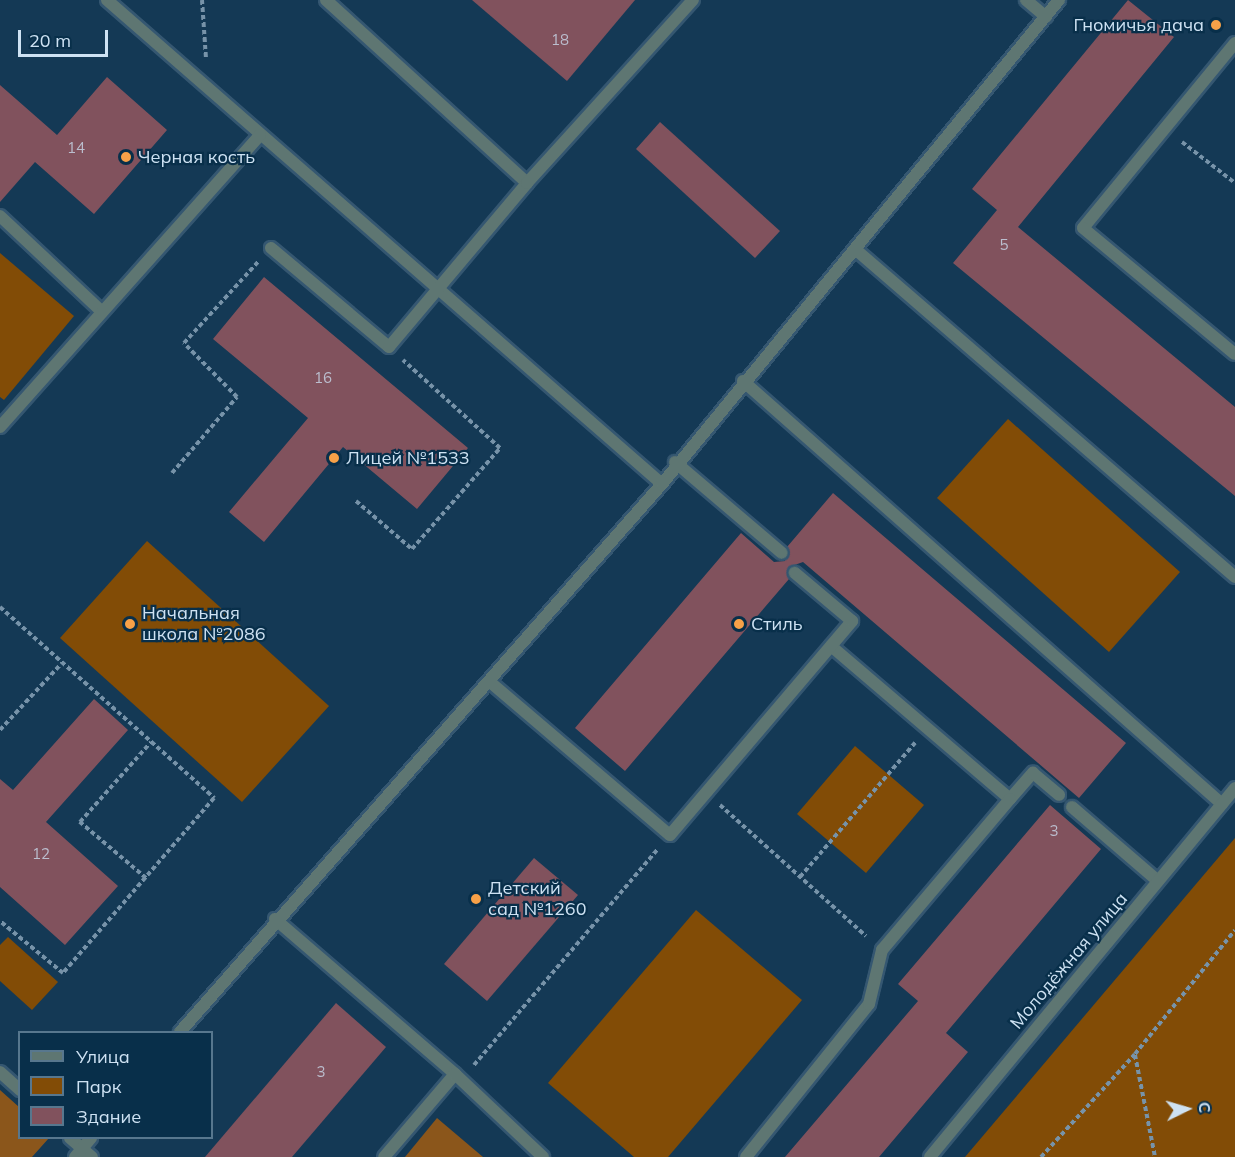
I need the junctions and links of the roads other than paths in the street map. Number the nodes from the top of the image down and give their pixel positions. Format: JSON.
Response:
{"nodes":[{"id":1,"x":107,"y":0,"type":"edge"},
{"id":2,"x":326,"y":0,"type":"edge"},
{"id":3,"x":693,"y":0,"type":"edge"},
{"id":4,"x":1026,"y":0,"type":"edge"},
{"id":5,"x":1059,"y":0,"type":"edge"},
{"id":6,"x":1046,"y":17,"type":"junction"},
{"id":7,"x":1235,"y":43,"type":"edge"},
{"id":8,"x":260,"y":135,"type":"junction"},
{"id":9,"x":527,"y":183,"type":"junction"},
{"id":10,"x":0,"y":216,"type":"edge"},
{"id":11,"x":271,"y":248,"type":"road end"},
{"id":12,"x":855,"y":249,"type":"junction"},
{"id":13,"x":436,"y":290,"type":"junction"},
{"id":14,"x":101,"y":310,"type":"junction"},
{"id":15,"x":1235,"y":354,"type":"edge"},
{"id":16,"x":743,"y":381,"type":"junction"},
{"id":17,"x":0,"y":427,"type":"edge"},
{"id":18,"x":675,"y":462,"type":"junction"},
{"id":19,"x":662,"y":484,"type":"junction"},
{"id":20,"x":782,"y":553,"type":"dead end"},
{"id":21,"x":795,"y":573,"type":"dead end"},
{"id":22,"x":1235,"y":577,"type":"edge"},
{"id":23,"x":831,"y":646,"type":"junction"},
{"id":24,"x":490,"y":682,"type":"junction"},
{"id":25,"x":1235,"y":788,"type":"edge"},
{"id":26,"x":1059,"y":795,"type":"dead end"},
{"id":27,"x":1010,"y":799,"type":"junction"},
{"id":28,"x":1222,"y":804,"type":"junction"},
{"id":29,"x":1072,"y":807,"type":"dead end"},
{"id":30,"x":1158,"y":881,"type":"junction"},
{"id":31,"x":275,"y":920,"type":"junction"},
{"id":32,"x":181,"y":1031,"type":"edge"},
{"id":33,"x":0,"y":1072,"type":"edge"},
{"id":34,"x":457,"y":1078,"type":"junction"},
{"id":35,"x":18,"y":1088,"type":"edge"},
{"id":36,"x":71,"y":1139,"type":"edge"},
{"id":37,"x":90,"y":1139,"type":"edge"},
{"id":38,"x":79,"y":1153,"type":"edge"},
{"id":39,"x":92,"y":1157,"type":"edge"},
{"id":40,"x":384,"y":1157,"type":"edge"},
{"id":41,"x":543,"y":1157,"type":"edge"},
{"id":42,"x":746,"y":1157,"type":"edge"},
{"id":43,"x":930,"y":1157,"type":"edge"}],
"edges":[{"from":1,"to":8,"type":"street"},
{"from":2,"to":9,"type":"street"},
{"from":3,"to":9,"type":"street"},
{"from":4,"to":6,"type":"street"},
{"from":5,"to":6,"type":"street"},
{"from":6,"to":12,"type":"street"},
{"from":7,"to":15,"type":"street"},
{"from":8,"to":13,"type":"street"},
{"from":8,"to":14,"type":"street"},
{"from":9,"to":13,"type":"street"},
{"from":10,"to":14,"type":"street"},
{"from":11,"to":13,"type":"street"},
{"from":12,"to":16,"type":"street"},
{"from":12,"to":22,"type":"street"},
{"from":13,"to":19,"type":"street"},
{"from":14,"to":17,"type":"street"},
{"from":16,"to":18,"type":"street"},
{"from":16,"to":28,"type":"street"},
{"from":18,"to":19,"type":"street"},
{"from":18,"to":20,"type":"street"},
{"from":19,"to":24,"type":"street"},
{"from":21,"to":23,"type":"street"},
{"from":23,"to":24,"type":"street"},
{"from":23,"to":27,"type":"street"},
{"from":24,"to":31,"type":"street"},
{"from":25,"to":28,"type":"street","name":"Молодёжная улица"},
{"from":26,"to":27,"type":"street"},
{"from":27,"to":42,"type":"street"},
{"from":28,"to":30,"type":"street","name":"Молодёжная улица"},
{"from":29,"to":30,"type":"street"},
{"from":30,"to":43,"type":"street","name":"Молодёжная улица"},
{"from":31,"to":32,"type":"street"},
{"from":31,"to":34,"type":"street"},
{"from":33,"to":35,"type":"street"},
{"from":34,"to":40,"type":"street"},
{"from":34,"to":41,"type":"street"},
{"from":36,"to":38,"type":"street"},
{"from":37,"to":38,"type":"street"},
{"from":38,"to":39,"type":"street"}]}
